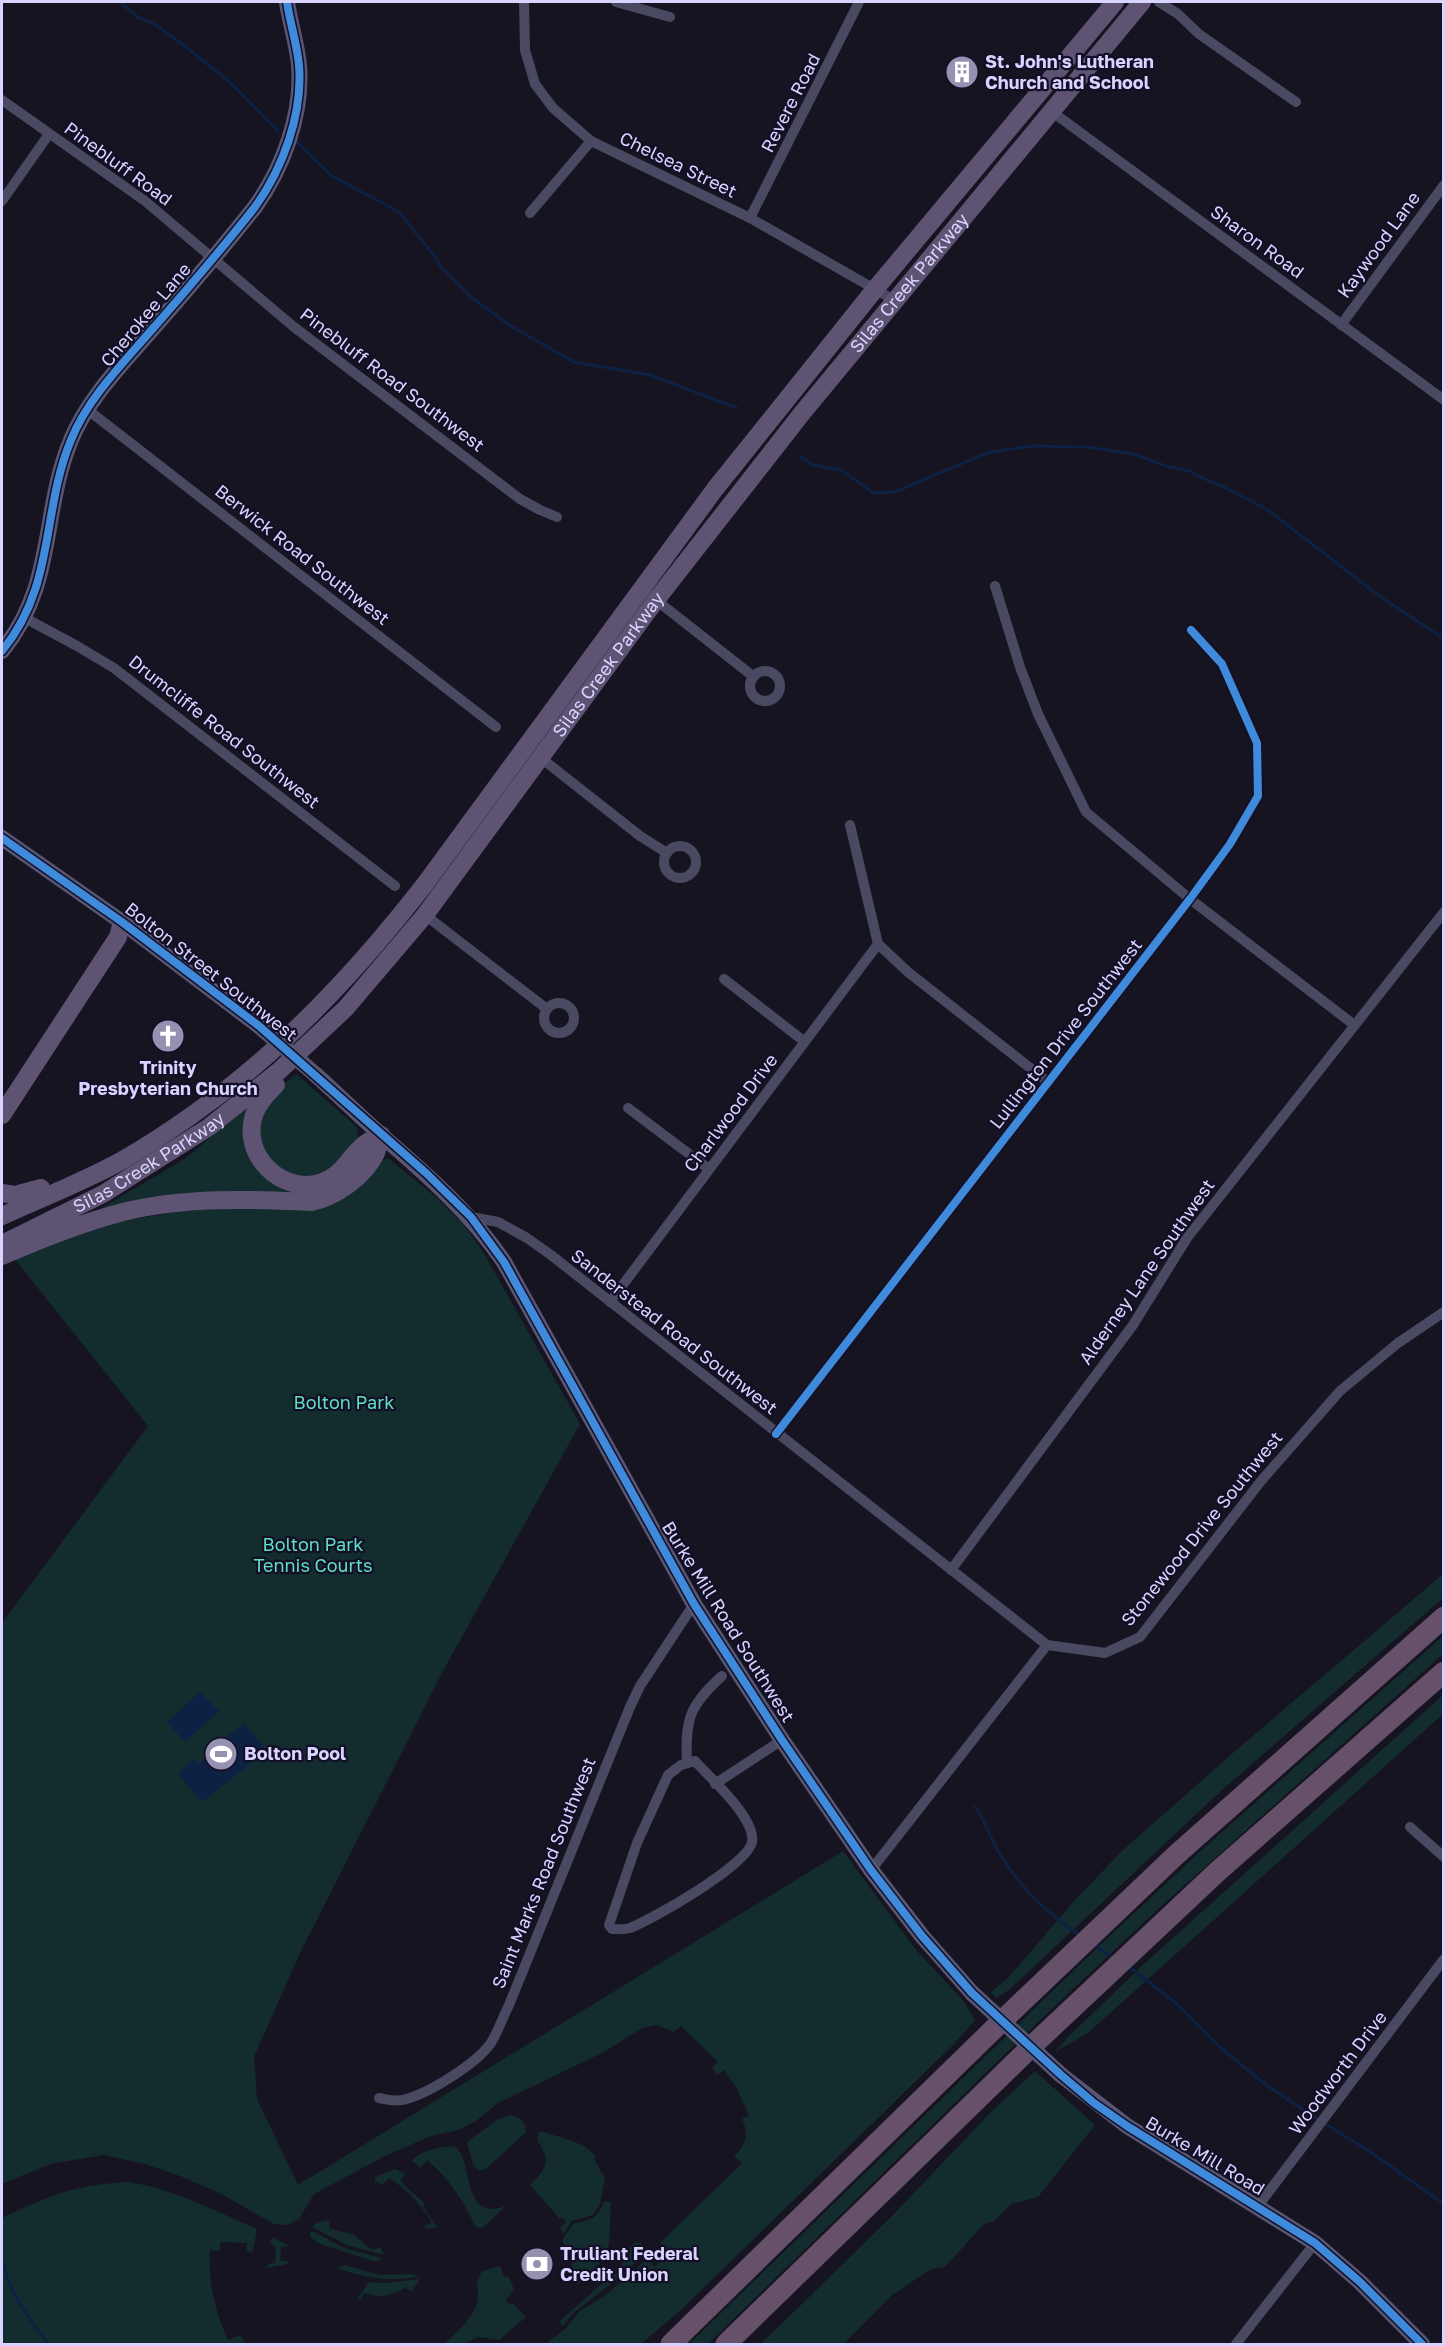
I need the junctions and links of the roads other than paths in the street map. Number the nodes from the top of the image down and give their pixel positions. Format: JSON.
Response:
{"nodes":[{"id":1,"x":287,"y":2,"type":"edge"},
{"id":2,"x":524,"y":2,"type":"edge"},
{"id":3,"x":616,"y":2,"type":"edge"},
{"id":4,"x":859,"y":2,"type":"edge"},
{"id":5,"x":1116,"y":2,"type":"edge"},
{"id":6,"x":1142,"y":2,"type":"edge"},
{"id":7,"x":1159,"y":2,"type":"edge"},
{"id":8,"x":670,"y":17,"type":"dead end"},
{"id":9,"x":2,"y":100,"type":"edge"},
{"id":10,"x":1296,"y":102,"type":"dead end"},
{"id":11,"x":1051,"y":111,"type":"junction"},
{"id":12,"x":49,"y":134,"type":"junction"},
{"id":13,"x":591,"y":141,"type":"junction"},
{"id":14,"x":1443,"y":185,"type":"edge"},
{"id":15,"x":2,"y":201,"type":"edge"},
{"id":16,"x":530,"y":213,"type":"dead end"},
{"id":17,"x":750,"y":218,"type":"junction"},
{"id":18,"x":212,"y":260,"type":"junction"},
{"id":19,"x":876,"y":288,"type":"junction"},
{"id":20,"x":894,"y":300,"type":"junction"},
{"id":21,"x":1341,"y":325,"type":"junction"},
{"id":22,"x":1443,"y":400,"type":"edge"},
{"id":23,"x":88,"y":410,"type":"junction"},
{"id":24,"x":557,"y":517,"type":"dead end"},
{"id":25,"x":995,"y":586,"type":"dead end"},
{"id":26,"x":656,"y":600,"type":"junction"},
{"id":27,"x":24,"y":617,"type":"junction"},
{"id":28,"x":1191,"y":630,"type":"dead end"},
{"id":29,"x":2,"y":651,"type":"edge"},
{"id":30,"x":754,"y":677,"type":"dead end"},
{"id":31,"x":495,"y":727,"type":"dead end"},
{"id":32,"x":541,"y":758,"type":"junction"},
{"id":33,"x":850,"y":825,"type":"dead end"},
{"id":34,"x":2,"y":838,"type":"edge"},
{"id":35,"x":667,"y":853,"type":"dead end"},
{"id":36,"x":395,"y":886,"type":"dead end"},
{"id":37,"x":1190,"y":899,"type":"junction"},
{"id":38,"x":1443,"y":912,"type":"edge"},
{"id":39,"x":425,"y":915,"type":"junction"},
{"id":40,"x":122,"y":922,"type":"junction"},
{"id":41,"x":878,"y":944,"type":"junction"},
{"id":42,"x":724,"y":979,"type":"dead end"},
{"id":43,"x":346,"y":1008,"type":"junction"},
{"id":44,"x":548,"y":1009,"type":"dead end"},
{"id":45,"x":1353,"y":1024,"type":"junction"},
{"id":46,"x":806,"y":1042,"type":"junction"},
{"id":47,"x":1048,"y":1082,"type":"junction"},
{"id":48,"x":2,"y":1096,"type":"edge"},
{"id":49,"x":628,"y":1108,"type":"dead end"},
{"id":50,"x":2,"y":1114,"type":"edge"},
{"id":51,"x":381,"y":1135,"type":"junction"},
{"id":52,"x":119,"y":1162,"type":"junction"},
{"id":53,"x":709,"y":1169,"type":"junction"},
{"id":54,"x":2,"y":1193,"type":"edge"},
{"id":55,"x":2,"y":1216,"type":"edge"},
{"id":56,"x":471,"y":1217,"type":"junction"},
{"id":57,"x":2,"y":1244,"type":"edge"},
{"id":58,"x":2,"y":1256,"type":"edge"},
{"id":59,"x":610,"y":1302,"type":"junction"},
{"id":60,"x":1443,"y":1312,"type":"edge"},
{"id":61,"x":776,"y":1434,"type":"junction"},
{"id":62,"x":951,"y":1570,"type":"junction"},
{"id":63,"x":694,"y":1604,"type":"junction"},
{"id":64,"x":1443,"y":1617,"type":"edge"},
{"id":65,"x":1047,"y":1645,"type":"junction"},
{"id":66,"x":1443,"y":1672,"type":"edge"},
{"id":67,"x":722,"y":1676,"type":"dead end"},
{"id":68,"x":782,"y":1740,"type":"junction"},
{"id":69,"x":687,"y":1763,"type":"junction"},
{"id":70,"x":715,"y":1784,"type":"junction"},
{"id":71,"x":1410,"y":1827,"type":"dead end"},
{"id":72,"x":1443,"y":1857,"type":"edge"},
{"id":73,"x":871,"y":1870,"type":"junction"},
{"id":74,"x":1443,"y":1959,"type":"edge"},
{"id":75,"x":972,"y":1992,"type":"joint"},
{"id":76,"x":379,"y":2098,"type":"dead end"},
{"id":77,"x":1258,"y":2206,"type":"junction"},
{"id":78,"x":1315,"y":2243,"type":"junction"},
{"id":79,"x":758,"y":2260,"type":"junction"},
{"id":80,"x":655,"y":2344,"type":"edge"},
{"id":81,"x":670,"y":2344,"type":"edge"},
{"id":82,"x":726,"y":2344,"type":"edge"},
{"id":83,"x":1236,"y":2344,"type":"edge"},
{"id":84,"x":1422,"y":2344,"type":"edge"}],
"edges":[{"from":1,"to":18,"type":"street","name":"Cherokee Lane"},
{"from":2,"to":13,"type":"street","name":"Chelsea Street"},
{"from":3,"to":8,"type":"street"},
{"from":4,"to":17,"type":"street","name":"Revere Road"},
{"from":5,"to":19,"type":"main road","name":"Silas Creek Parkway"},
{"from":6,"to":11,"type":"main road","name":"Silas Creek Parkway"},
{"from":7,"to":10,"type":"street"},
{"from":9,"to":12,"type":"street","name":"Pinebluff Road"},
{"from":11,"to":20,"type":"main road","name":"Silas Creek Parkway"},
{"from":11,"to":21,"type":"street","name":"Sharon Road"},
{"from":12,"to":15,"type":"street"},
{"from":12,"to":18,"type":"street","name":"Pinebluff Road"},
{"from":13,"to":16,"type":"street"},
{"from":13,"to":17,"type":"street","name":"Chelsea Street"},
{"from":14,"to":21,"type":"street","name":"Kaywood Lane"},
{"from":17,"to":19,"type":"street","name":"Chelsea Street"},
{"from":18,"to":23,"type":"street","name":"Cherokee Lane"},
{"from":18,"to":24,"type":"street","name":"Pinebluff Road Southwest"},
{"from":19,"to":20,"type":"street","name":"Chelsea Street"},
{"from":19,"to":52,"type":"main road","name":"Silas Creek Parkway"},
{"from":20,"to":26,"type":"main road","name":"Silas Creek Parkway"},
{"from":21,"to":22,"type":"street","name":"Sharon Road"},
{"from":23,"to":27,"type":"street","name":"Cherokee Lane"},
{"from":23,"to":31,"type":"street","name":"Berwick Road Southwest"},
{"from":25,"to":37,"type":"street"},
{"from":26,"to":30,"type":"street"},
{"from":26,"to":32,"type":"main road","name":"Silas Creek Parkway"},
{"from":27,"to":29,"type":"street","name":"Cherokee Lane"},
{"from":27,"to":36,"type":"street","name":"Drumcliffe Road Southwest"},
{"from":28,"to":37,"type":"street","name":"Lullington Drive Southwest"},
{"from":32,"to":35,"type":"street"},
{"from":32,"to":39,"type":"main road","name":"Silas Creek Parkway"},
{"from":33,"to":41,"type":"street"},
{"from":34,"to":40,"type":"street","name":"Bolton Street Southwest"},
{"from":37,"to":45,"type":"street"},
{"from":37,"to":47,"type":"street","name":"Lullington Drive Southwest"},
{"from":38,"to":45,"type":"street","name":"Alderney Lane Southwest"},
{"from":39,"to":43,"type":"main road","name":"Silas Creek Parkway"},
{"from":39,"to":44,"type":"street"},
{"from":40,"to":48,"type":"main road"},
{"from":40,"to":50,"type":"main road"},
{"from":40,"to":51,"type":"street","name":"Bolton Street Southwest","bridge":true},
{"from":41,"to":46,"type":"street","name":"Charlwood Drive"},
{"from":41,"to":47,"type":"street"},
{"from":42,"to":46,"type":"street"},
{"from":43,"to":51,"type":"main road"},
{"from":43,"to":57,"type":"main road","name":"Silas Creek Parkway"},
{"from":45,"to":62,"type":"street","name":"Alderney Lane Southwest"},
{"from":46,"to":53,"type":"street","name":"Charlwood Drive"},
{"from":47,"to":61,"type":"street","name":"Lullington Drive Southwest"},
{"from":49,"to":53,"type":"street"},
{"from":51,"to":56,"type":"street","name":"Bolton Street Southwest"},
{"from":51,"to":58,"type":"main road"},
{"from":52,"to":54,"type":"main road"},
{"from":52,"to":55,"type":"main road","name":"Silas Creek Parkway"},
{"from":53,"to":59,"type":"street","name":"Charlwood Drive"},
{"from":56,"to":59,"type":"street","name":"Sanderstead Road Southwest"},
{"from":56,"to":63,"type":"street","name":"Burke Mill Road Southwest"},
{"from":59,"to":61,"type":"street","name":"Sanderstead Road Southwest"},
{"from":60,"to":65,"type":"street","name":"Stonewood Drive Southwest"},
{"from":61,"to":62,"type":"street","name":"Sanderstead Road Southwest"},
{"from":62,"to":65,"type":"street","name":"Sanderstead Road Southwest"},
{"from":63,"to":68,"type":"street","name":"Burke Mill Road Southwest"},
{"from":63,"to":76,"type":"street","name":"Saint Marks Road Southwest"},
{"from":64,"to":79,"type":"highway"},
{"from":65,"to":73,"type":"street"},
{"from":66,"to":82,"type":"highway"},
{"from":67,"to":69,"type":"street"},
{"from":68,"to":70,"type":"street"},
{"from":68,"to":73,"type":"street","name":"Burke Mill Road Southwest"},
{"from":69,"to":70,"type":"street"},
{"from":69,"to":70,"type":"street"},
{"from":71,"to":72,"type":"street"},
{"from":73,"to":75,"type":"street","name":"Burke Mill Road Southwest"},
{"from":74,"to":77,"type":"street","name":"Woodworth Drive"},
{"from":75,"to":77,"type":"street","name":"Burke Mill Road","bridge":true},
{"from":77,"to":78,"type":"street","name":"Burke Mill Road"},
{"from":78,"to":83,"type":"street"},
{"from":78,"to":84,"type":"street","name":"Burke Mill Road"},
{"from":79,"to":80,"type":"highway"},
{"from":79,"to":81,"type":"highway"}]}
